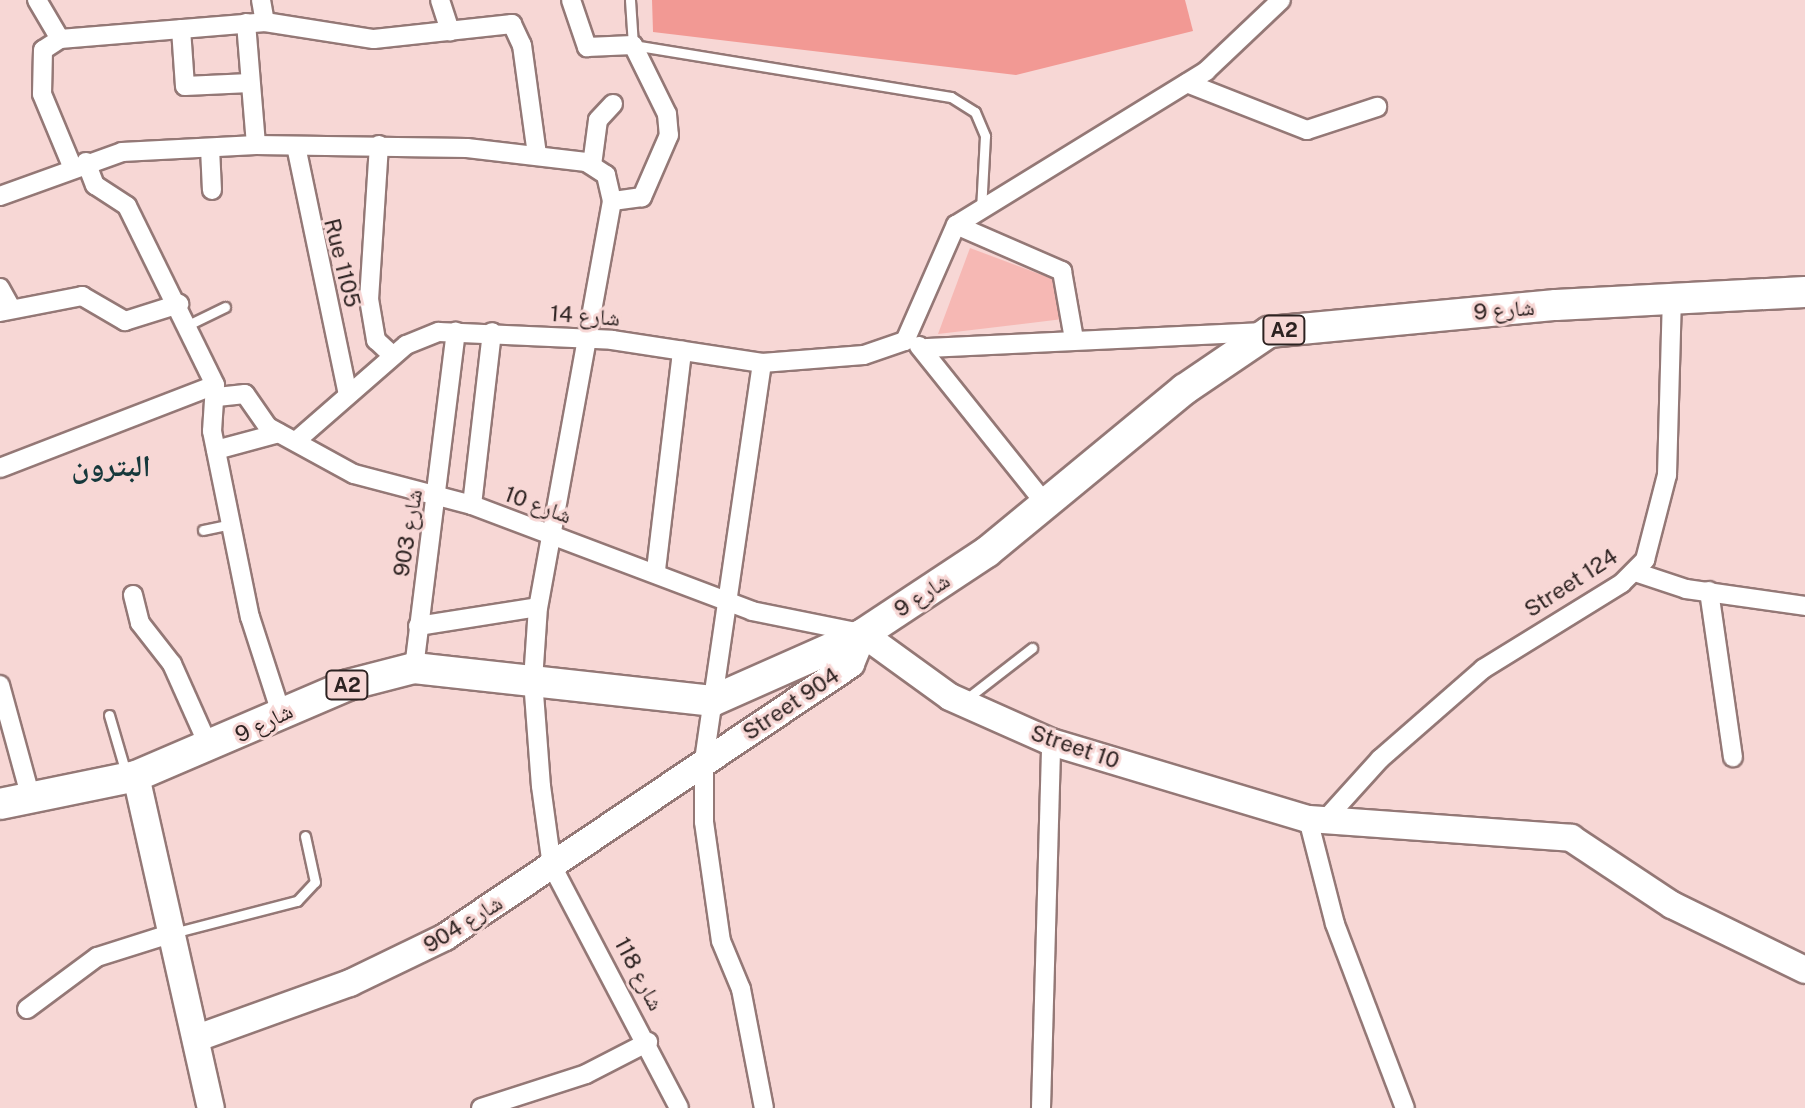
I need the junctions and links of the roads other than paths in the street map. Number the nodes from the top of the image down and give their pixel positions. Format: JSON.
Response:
{"nodes":[{"id":1,"x":37,"y":0,"type":"edge"},
{"id":2,"x":261,"y":0,"type":"edge"},
{"id":3,"x":440,"y":0,"type":"edge"},
{"id":4,"x":571,"y":0,"type":"edge"},
{"id":5,"x":630,"y":0,"type":"edge"},
{"id":6,"x":1281,"y":0,"type":"edge"},
{"id":7,"x":256,"y":23,"type":"junction"},
{"id":8,"x":181,"y":29,"type":"junction"},
{"id":9,"x":450,"y":31,"type":"junction"},
{"id":10,"x":60,"y":39,"type":"junction"},
{"id":11,"x":633,"y":45,"type":"junction"},
{"id":12,"x":250,"y":83,"type":"junction"},
{"id":13,"x":1187,"y":83,"type":"junction"},
{"id":14,"x":613,"y":104,"type":"dead end"},
{"id":15,"x":1377,"y":107,"type":"dead end"},
{"id":16,"x":256,"y":145,"type":"junction"},
{"id":17,"x":379,"y":145,"type":"junction"},
{"id":18,"x":296,"y":146,"type":"junction"},
{"id":19,"x":210,"y":148,"type":"junction"},
{"id":20,"x":537,"y":155,"type":"junction"},
{"id":21,"x":79,"y":164,"type":"junction"},
{"id":22,"x":589,"y":164,"type":"junction"},
{"id":23,"x":212,"y":190,"type":"dead end"},
{"id":24,"x":0,"y":196,"type":"edge"},
{"id":25,"x":612,"y":201,"type":"junction"},
{"id":26,"x":981,"y":209,"type":"junction"},
{"id":27,"x":956,"y":225,"type":"junction"},
{"id":28,"x":0,"y":288,"type":"edge"},
{"id":29,"x":1802,"y":290,"type":"edge"},
{"id":30,"x":1672,"y":298,"type":"junction"},
{"id":31,"x":179,"y":304,"type":"junction"},
{"id":32,"x":225,"y":307,"type":"dead end"},
{"id":33,"x":6,"y":310,"type":"edge"},
{"id":34,"x":190,"y":324,"type":"junction"},
{"id":35,"x":456,"y":332,"type":"junction"},
{"id":36,"x":492,"y":332,"type":"junction"},
{"id":37,"x":1269,"y":332,"type":"junction"},
{"id":38,"x":1074,"y":339,"type":"junction"},
{"id":39,"x":585,"y":341,"type":"junction"},
{"id":40,"x":905,"y":341,"type":"junction"},
{"id":41,"x":926,"y":348,"type":"junction"},
{"id":42,"x":682,"y":351,"type":"junction"},
{"id":43,"x":393,"y":356,"type":"junction"},
{"id":44,"x":762,"y":363,"type":"junction"},
{"id":45,"x":216,"y":391,"type":"junction"},
{"id":46,"x":347,"y":391,"type":"junction"},
{"id":47,"x":288,"y":437,"type":"junction"},
{"id":48,"x":216,"y":450,"type":"junction"},
{"id":49,"x":0,"y":468,"type":"edge"},
{"id":50,"x":438,"y":495,"type":"junction"},
{"id":51,"x":472,"y":505,"type":"junction"},
{"id":52,"x":1048,"y":507,"type":"junction"},
{"id":53,"x":231,"y":524,"type":"junction"},
{"id":54,"x":203,"y":530,"type":"dead end"},
{"id":55,"x":548,"y":535,"type":"junction"},
{"id":56,"x":656,"y":570,"type":"junction"},
{"id":57,"x":1635,"y":572,"type":"junction"},
{"id":58,"x":1709,"y":591,"type":"junction"},
{"id":59,"x":133,"y":595,"type":"dead end"},
{"id":60,"x":732,"y":603,"type":"junction"},
{"id":61,"x":1805,"y":606,"type":"edge"},
{"id":62,"x":538,"y":607,"type":"junction"},
{"id":63,"x":418,"y":626,"type":"junction"},
{"id":64,"x":863,"y":634,"type":"junction"},
{"id":65,"x":1032,"y":648,"type":"dead end"},
{"id":66,"x":414,"y":668,"type":"junction"},
{"id":67,"x":533,"y":680,"type":"junction"},
{"id":68,"x":0,"y":685,"type":"edge"},
{"id":69,"x":712,"y":701,"type":"junction"},
{"id":70,"x":962,"y":703,"type":"junction"},
{"id":71,"x":281,"y":713,"type":"junction"},
{"id":72,"x":109,"y":715,"type":"dead end"},
{"id":73,"x":1051,"y":742,"type":"junction"},
{"id":74,"x":210,"y":749,"type":"junction"},
{"id":75,"x":1733,"y":757,"type":"dead end"},
{"id":76,"x":704,"y":763,"type":"junction"},
{"id":77,"x":132,"y":777,"type":"junction"},
{"id":78,"x":31,"y":798,"type":"junction"},
{"id":79,"x":0,"y":804,"type":"edge"},
{"id":80,"x":1316,"y":820,"type":"junction"},
{"id":81,"x":305,"y":836,"type":"dead end"},
{"id":82,"x":552,"y":866,"type":"junction"},
{"id":83,"x":173,"y":933,"type":"junction"},
{"id":84,"x":1805,"y":970,"type":"edge"},
{"id":85,"x":27,"y":1009,"type":"dead end"},
{"id":86,"x":197,"y":1038,"type":"junction"},
{"id":87,"x":648,"y":1042,"type":"junction"},
{"id":88,"x":211,"y":1108,"type":"edge"},
{"id":89,"x":481,"y":1108,"type":"edge"},
{"id":90,"x":679,"y":1108,"type":"edge"},
{"id":91,"x":764,"y":1108,"type":"edge"},
{"id":92,"x":1041,"y":1108,"type":"edge"},
{"id":93,"x":1405,"y":1108,"type":"edge"}],
"edges":[{"from":1,"to":10,"type":"street"},
{"from":2,"to":7,"type":"street"},
{"from":3,"to":9,"type":"street"},
{"from":4,"to":11,"type":"street"},
{"from":5,"to":11,"type":"lane"},
{"from":6,"to":13,"type":"street"},
{"from":7,"to":8,"type":"street"},
{"from":7,"to":9,"type":"street"},
{"from":7,"to":12,"type":"street"},
{"from":8,"to":10,"type":"street"},
{"from":8,"to":12,"type":"street"},
{"from":9,"to":20,"type":"street"},
{"from":10,"to":21,"type":"street"},
{"from":11,"to":25,"type":"street"},
{"from":11,"to":26,"type":"lane"},
{"from":12,"to":16,"type":"street"},
{"from":13,"to":15,"type":"street"},
{"from":13,"to":26,"type":"street"},
{"from":14,"to":22,"type":"street"},
{"from":16,"to":18,"type":"street"},
{"from":16,"to":19,"type":"street"},
{"from":17,"to":18,"type":"street"},
{"from":17,"to":20,"type":"street"},
{"from":17,"to":43,"type":"street"},
{"from":18,"to":46,"type":"street","name":"Rue 1105"},
{"from":19,"to":21,"type":"street"},
{"from":19,"to":23,"type":"street"},
{"from":20,"to":22,"type":"street"},
{"from":21,"to":24,"type":"street"},
{"from":21,"to":31,"type":"street"},
{"from":22,"to":25,"type":"street"},
{"from":25,"to":39,"type":"street"},
{"from":26,"to":27,"type":"street"},
{"from":27,"to":38,"type":"street"},
{"from":27,"to":40,"type":"street"},
{"from":28,"to":33,"type":"street"},
{"from":29,"to":30,"type":"main road","name":"شارع 9","number":"A2"},
{"from":30,"to":37,"type":"main road","name":"شارع 9","number":"A2"},
{"from":30,"to":57,"type":"street","name":"Street 124"},
{"from":31,"to":33,"type":"street"},
{"from":31,"to":34,"type":"street"},
{"from":32,"to":34,"type":"lane"},
{"from":34,"to":45,"type":"street"},
{"from":35,"to":36,"type":"street","name":"شارع 14"},
{"from":35,"to":43,"type":"street","name":"شارع 14"},
{"from":35,"to":50,"type":"street","name":"شارع 903"},
{"from":36,"to":39,"type":"street","name":"شارع 14"},
{"from":36,"to":51,"type":"street"},
{"from":37,"to":38,"type":"street"},
{"from":37,"to":52,"type":"main road","name":"شارع 9","number":"A2"},
{"from":38,"to":41,"type":"street"},
{"from":39,"to":42,"type":"street","name":"شارع 14"},
{"from":39,"to":55,"type":"street"},
{"from":40,"to":41,"type":"street"},
{"from":40,"to":44,"type":"street","name":"شارع 14"},
{"from":41,"to":52,"type":"street"},
{"from":42,"to":44,"type":"street","name":"شارع 14"},
{"from":42,"to":56,"type":"street"},
{"from":43,"to":46,"type":"street","name":"شارع 14"},
{"from":44,"to":60,"type":"street"},
{"from":45,"to":47,"type":"street","name":"شارع 10"},
{"from":45,"to":48,"type":"street"},
{"from":45,"to":49,"type":"street"},
{"from":46,"to":47,"type":"street","name":"شارع 14"},
{"from":47,"to":48,"type":"street"},
{"from":47,"to":50,"type":"street","name":"شارع 10"},
{"from":48,"to":53,"type":"street"},
{"from":50,"to":51,"type":"street","name":"شارع 10"},
{"from":50,"to":63,"type":"street","name":"شارع 903"},
{"from":51,"to":55,"type":"street","name":"شارع 10"},
{"from":52,"to":64,"type":"main road","name":"شارع 9","number":"A2"},
{"from":53,"to":54,"type":"lane"},
{"from":53,"to":71,"type":"street"},
{"from":55,"to":56,"type":"street","name":"شارع 10"},
{"from":55,"to":62,"type":"street"},
{"from":56,"to":60,"type":"street","name":"شارع 10"},
{"from":57,"to":58,"type":"street"},
{"from":57,"to":80,"type":"street","name":"Street 124"},
{"from":58,"to":61,"type":"street"},
{"from":58,"to":75,"type":"street"},
{"from":59,"to":74,"type":"street"},
{"from":60,"to":64,"type":"street","name":"شارع 10"},
{"from":60,"to":69,"type":"street"},
{"from":62,"to":63,"type":"street"},
{"from":62,"to":67,"type":"street"},
{"from":63,"to":66,"type":"street","name":"شارع 903"},
{"from":64,"to":69,"type":"main road","name":"شارع 9","number":"A2"},
{"from":64,"to":70,"type":"main road","name":"Street 10"},
{"from":64,"to":76,"type":"main road","name":"Street 904"},
{"from":65,"to":70,"type":"lane"},
{"from":66,"to":67,"type":"main road","name":"شارع 9","number":"A2"},
{"from":66,"to":71,"type":"main road","name":"شارع 9","number":"A2"},
{"from":67,"to":69,"type":"main road","name":"شارع 9","number":"A2"},
{"from":67,"to":82,"type":"street"},
{"from":68,"to":78,"type":"street"},
{"from":69,"to":76,"type":"street"},
{"from":70,"to":73,"type":"main road","name":"Street 10"},
{"from":71,"to":74,"type":"main road","name":"شارع 9","number":"A2"},
{"from":72,"to":77,"type":"lane"},
{"from":73,"to":80,"type":"main road","name":"Street 10"},
{"from":73,"to":92,"type":"street"},
{"from":74,"to":77,"type":"main road","name":"شارع 9","number":"A2"},
{"from":76,"to":82,"type":"main road","name":"شارع 904"},
{"from":76,"to":91,"type":"street"},
{"from":77,"to":78,"type":"main road","name":"شارع 9","number":"A2"},
{"from":77,"to":83,"type":"main road"},
{"from":78,"to":79,"type":"main road","name":"شارع 9","number":"A2"},
{"from":80,"to":84,"type":"main road","name":"Street 10"},
{"from":80,"to":93,"type":"street"},
{"from":81,"to":83,"type":"lane"},
{"from":82,"to":86,"type":"main road","name":"شارع 904"},
{"from":82,"to":87,"type":"street","name":"شارع 118"},
{"from":83,"to":85,"type":"street"},
{"from":83,"to":86,"type":"main road"},
{"from":86,"to":88,"type":"main road"},
{"from":87,"to":89,"type":"street"},
{"from":87,"to":90,"type":"street","name":"شارع 118"}]}
